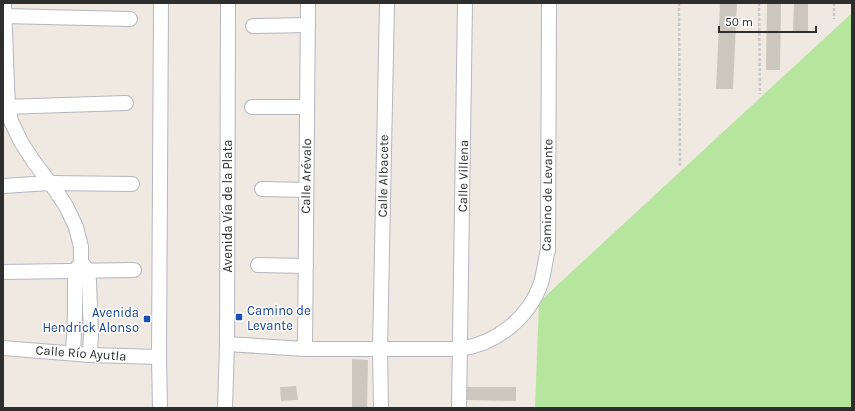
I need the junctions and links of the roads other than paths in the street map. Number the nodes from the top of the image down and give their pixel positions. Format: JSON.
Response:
{"nodes":[{"id":1,"x":161,"y":3,"type":"edge"},
{"id":2,"x":228,"y":3,"type":"edge"},
{"id":3,"x":308,"y":3,"type":"edge"},
{"id":4,"x":386,"y":3,"type":"edge"},
{"id":5,"x":465,"y":3,"type":"edge"},
{"id":6,"x":549,"y":3,"type":"edge"},
{"id":7,"x":4,"y":12,"type":"edge"},
{"id":8,"x":130,"y":19,"type":"dead end"},
{"id":9,"x":308,"y":25,"type":"junction"},
{"id":10,"x":253,"y":26,"type":"dead end"},
{"id":11,"x":126,"y":103,"type":"dead end"},
{"id":12,"x":5,"y":106,"type":"edge"},
{"id":13,"x":252,"y":107,"type":"dead end"},
{"id":14,"x":307,"y":107,"type":"junction"},
{"id":15,"x":50,"y":183,"type":"junction"},
{"id":16,"x":132,"y":184,"type":"dead end"},
{"id":17,"x":3,"y":186,"type":"edge"},
{"id":18,"x":262,"y":189,"type":"dead end"},
{"id":19,"x":306,"y":190,"type":"junction"},
{"id":20,"x":258,"y":264,"type":"dead end"},
{"id":21,"x":306,"y":266,"type":"junction"},
{"id":22,"x":82,"y":268,"type":"junction"},
{"id":23,"x":134,"y":270,"type":"dead end"},
{"id":24,"x":3,"y":272,"type":"edge"},
{"id":25,"x":227,"y":344,"type":"junction"},
{"id":26,"x":3,"y":348,"type":"edge"},
{"id":27,"x":305,"y":349,"type":"junction"},
{"id":28,"x":460,"y":349,"type":"junction"},
{"id":29,"x":380,"y":350,"type":"junction"},
{"id":30,"x":73,"y":353,"type":"junction"},
{"id":31,"x":90,"y":355,"type":"junction"},
{"id":32,"x":159,"y":357,"type":"junction"},
{"id":33,"x":160,"y":408,"type":"edge"},
{"id":34,"x":225,"y":408,"type":"edge"},
{"id":35,"x":381,"y":408,"type":"edge"},
{"id":36,"x":459,"y":408,"type":"edge"}],
"edges":[{"from":1,"to":32,"type":"street"},
{"from":2,"to":25,"type":"street","name":"Avenida Vía de la Plata"},
{"from":3,"to":9,"type":"street","name":"Calle Arévalo"},
{"from":4,"to":29,"type":"street","name":"Calle Albacete"},
{"from":5,"to":28,"type":"street","name":"Calle Villena"},
{"from":6,"to":28,"type":"street","name":"Camino de Levante"},
{"from":7,"to":8,"type":"street"},
{"from":7,"to":12,"type":"street"},
{"from":9,"to":10,"type":"street"},
{"from":9,"to":14,"type":"street","name":"Calle Arévalo"},
{"from":11,"to":12,"type":"street"},
{"from":12,"to":15,"type":"street"},
{"from":13,"to":14,"type":"street"},
{"from":14,"to":19,"type":"street","name":"Calle Arévalo"},
{"from":15,"to":16,"type":"street"},
{"from":15,"to":17,"type":"street"},
{"from":15,"to":22,"type":"street"},
{"from":18,"to":19,"type":"street"},
{"from":19,"to":21,"type":"street","name":"Calle Arévalo"},
{"from":20,"to":21,"type":"street"},
{"from":21,"to":27,"type":"street","name":"Calle Arévalo"},
{"from":22,"to":23,"type":"street"},
{"from":22,"to":24,"type":"street"},
{"from":22,"to":30,"type":"street"},
{"from":22,"to":31,"type":"street"},
{"from":25,"to":27,"type":"street","name":"Camino de Levante"},
{"from":25,"to":34,"type":"street","name":"Avenida Vía de la Plata"},
{"from":26,"to":30,"type":"street","name":"Calle Río Ayutla"},
{"from":27,"to":29,"type":"street","name":"Camino de Levante"},
{"from":28,"to":29,"type":"street","name":"Camino de Levante"},
{"from":28,"to":36,"type":"street","name":"Calle Villena"},
{"from":29,"to":35,"type":"street","name":"Calle Albacete"},
{"from":30,"to":31,"type":"street","name":"Calle Río Ayutla"},
{"from":31,"to":32,"type":"street","name":"Calle Río Ayutla"},
{"from":32,"to":33,"type":"street"}]}
